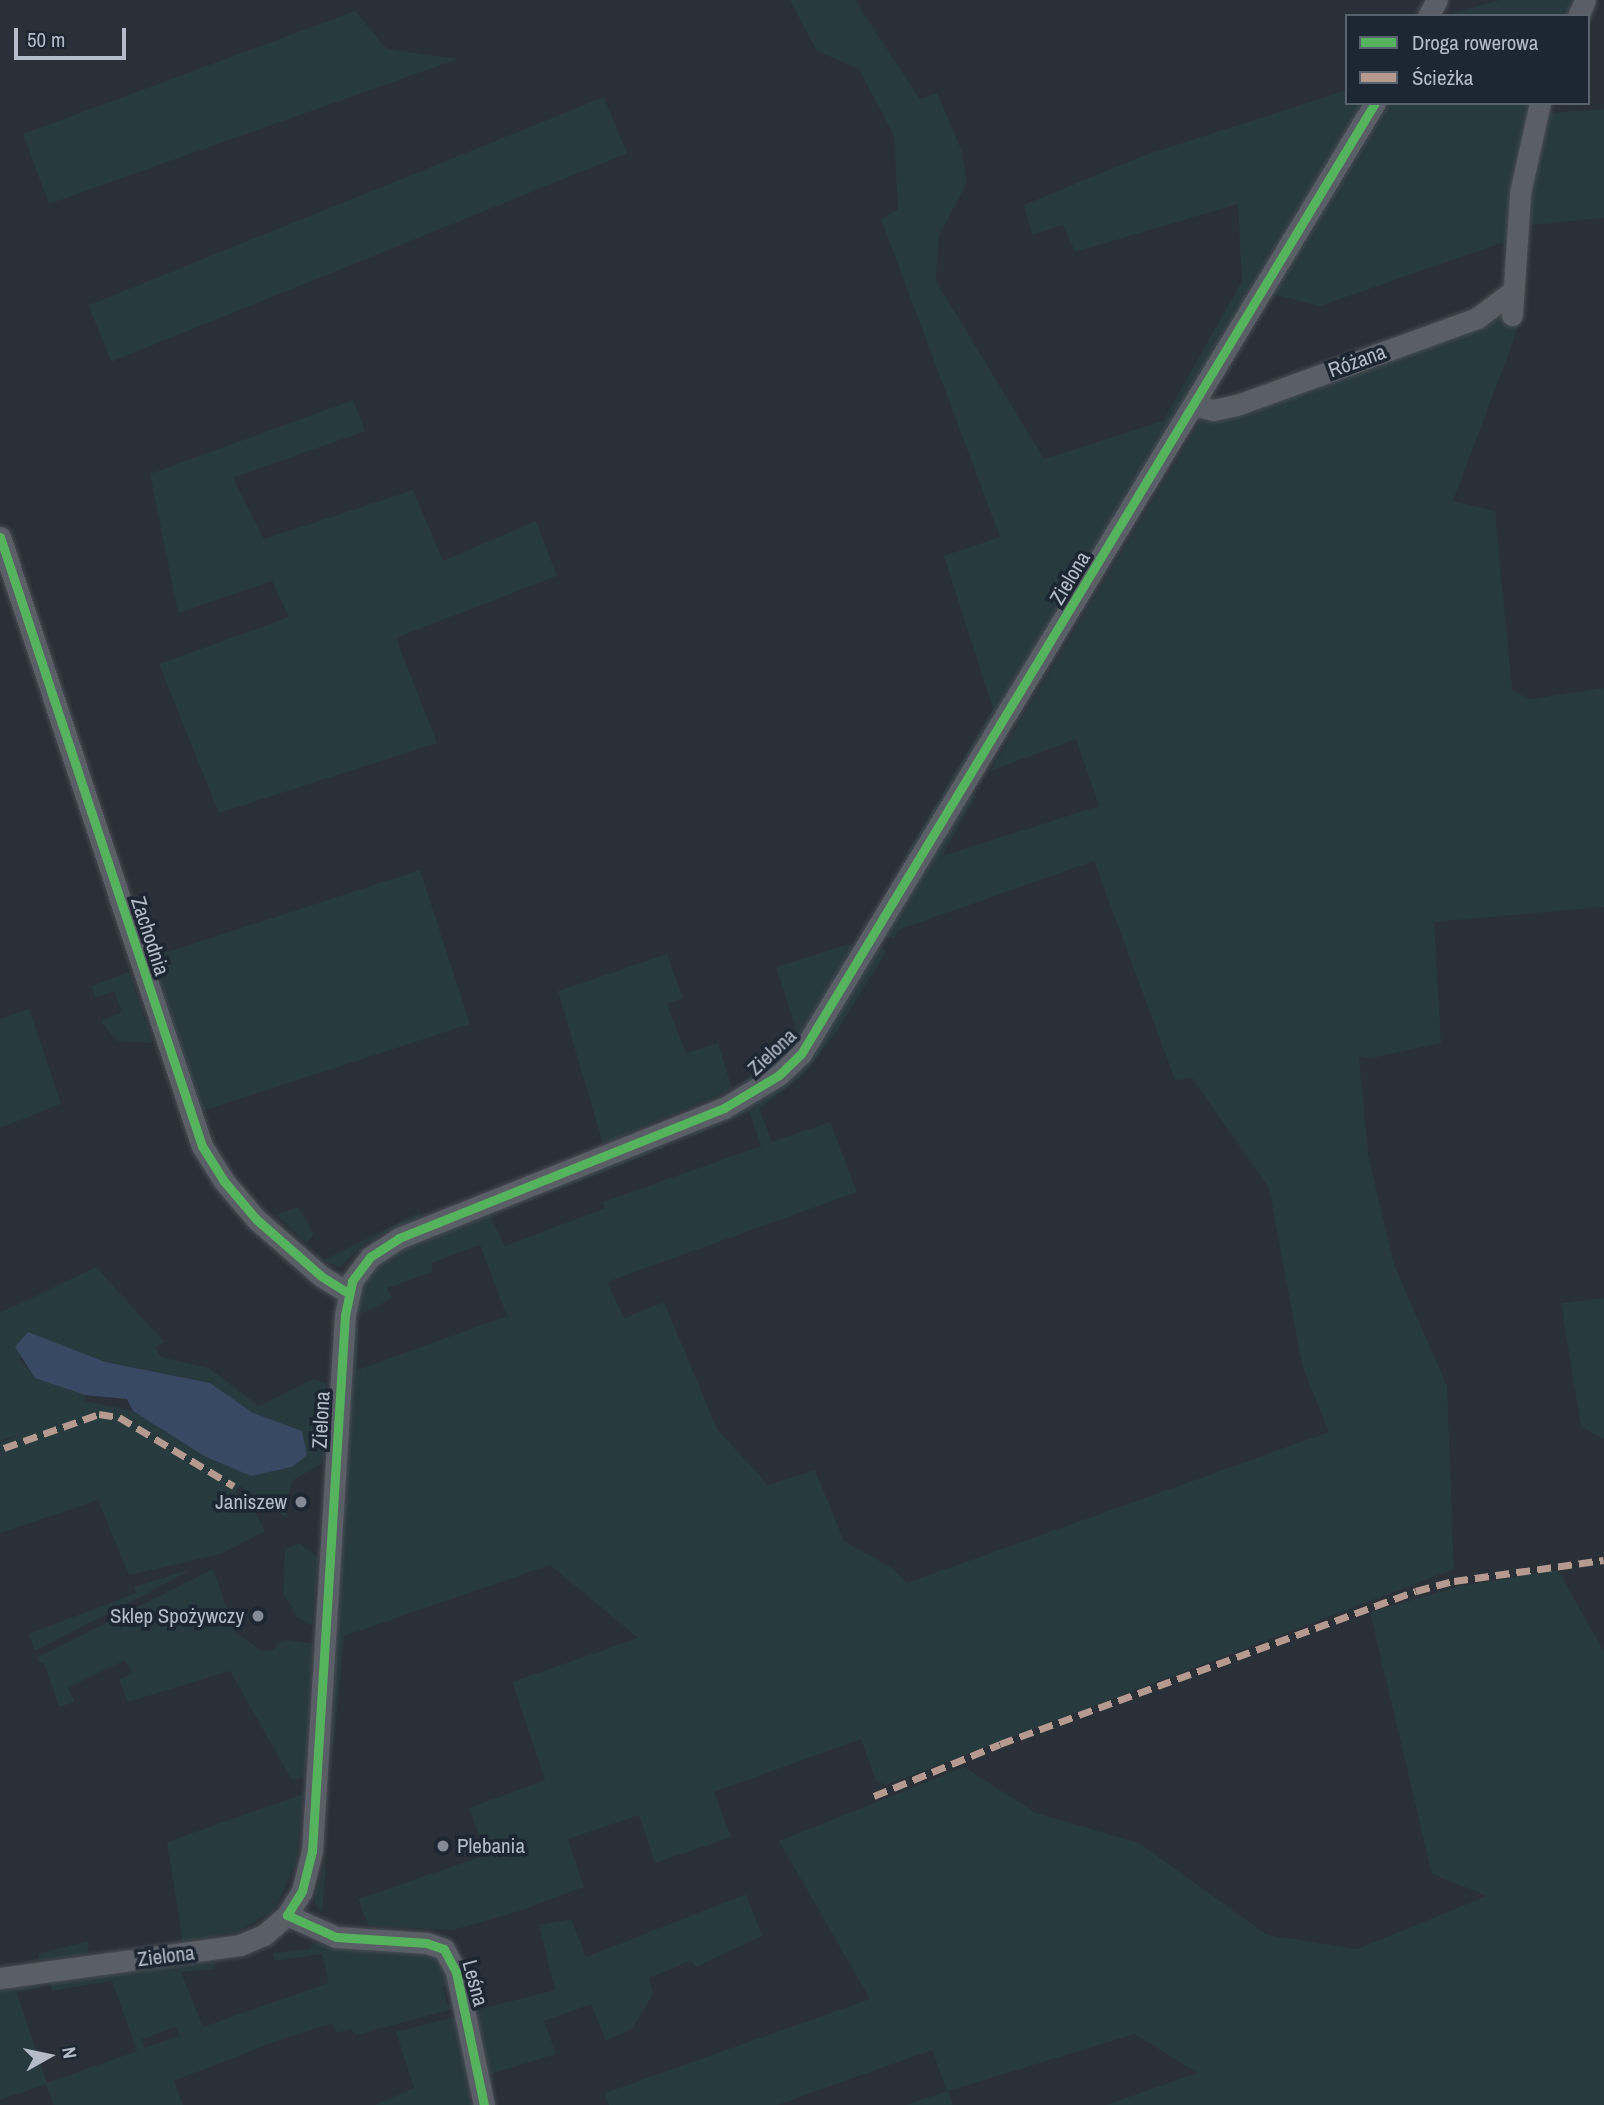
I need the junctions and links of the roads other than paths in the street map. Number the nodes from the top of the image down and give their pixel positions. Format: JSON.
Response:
{"nodes":[{"id":1,"x":1374,"y":105,"type":"edge"},
{"id":2,"x":1540,"y":105,"type":"edge"},
{"id":3,"x":1513,"y":291,"type":"junction"},
{"id":4,"x":1512,"y":315,"type":"dead end"},
{"id":5,"x":1194,"y":405,"type":"junction"},
{"id":6,"x":0,"y":537,"type":"edge"},
{"id":7,"x":348,"y":1293,"type":"junction"},
{"id":8,"x":287,"y":1915,"type":"junction"},
{"id":9,"x":0,"y":1978,"type":"edge"},
{"id":10,"x":484,"y":2105,"type":"edge"}],
"edges":[{"from":1,"to":5,"type":"street","name":"Zielona"},
{"from":2,"to":3,"type":"street"},
{"from":3,"to":4,"type":"street"},
{"from":3,"to":5,"type":"street","name":"Różana"},
{"from":5,"to":7,"type":"street","name":"Zielona"},
{"from":6,"to":7,"type":"street","name":"Zachodnia"},
{"from":7,"to":8,"type":"street","name":"Zielona"},
{"from":8,"to":9,"type":"street","name":"Zielona"},
{"from":8,"to":10,"type":"street","name":"Leśna"}]}
